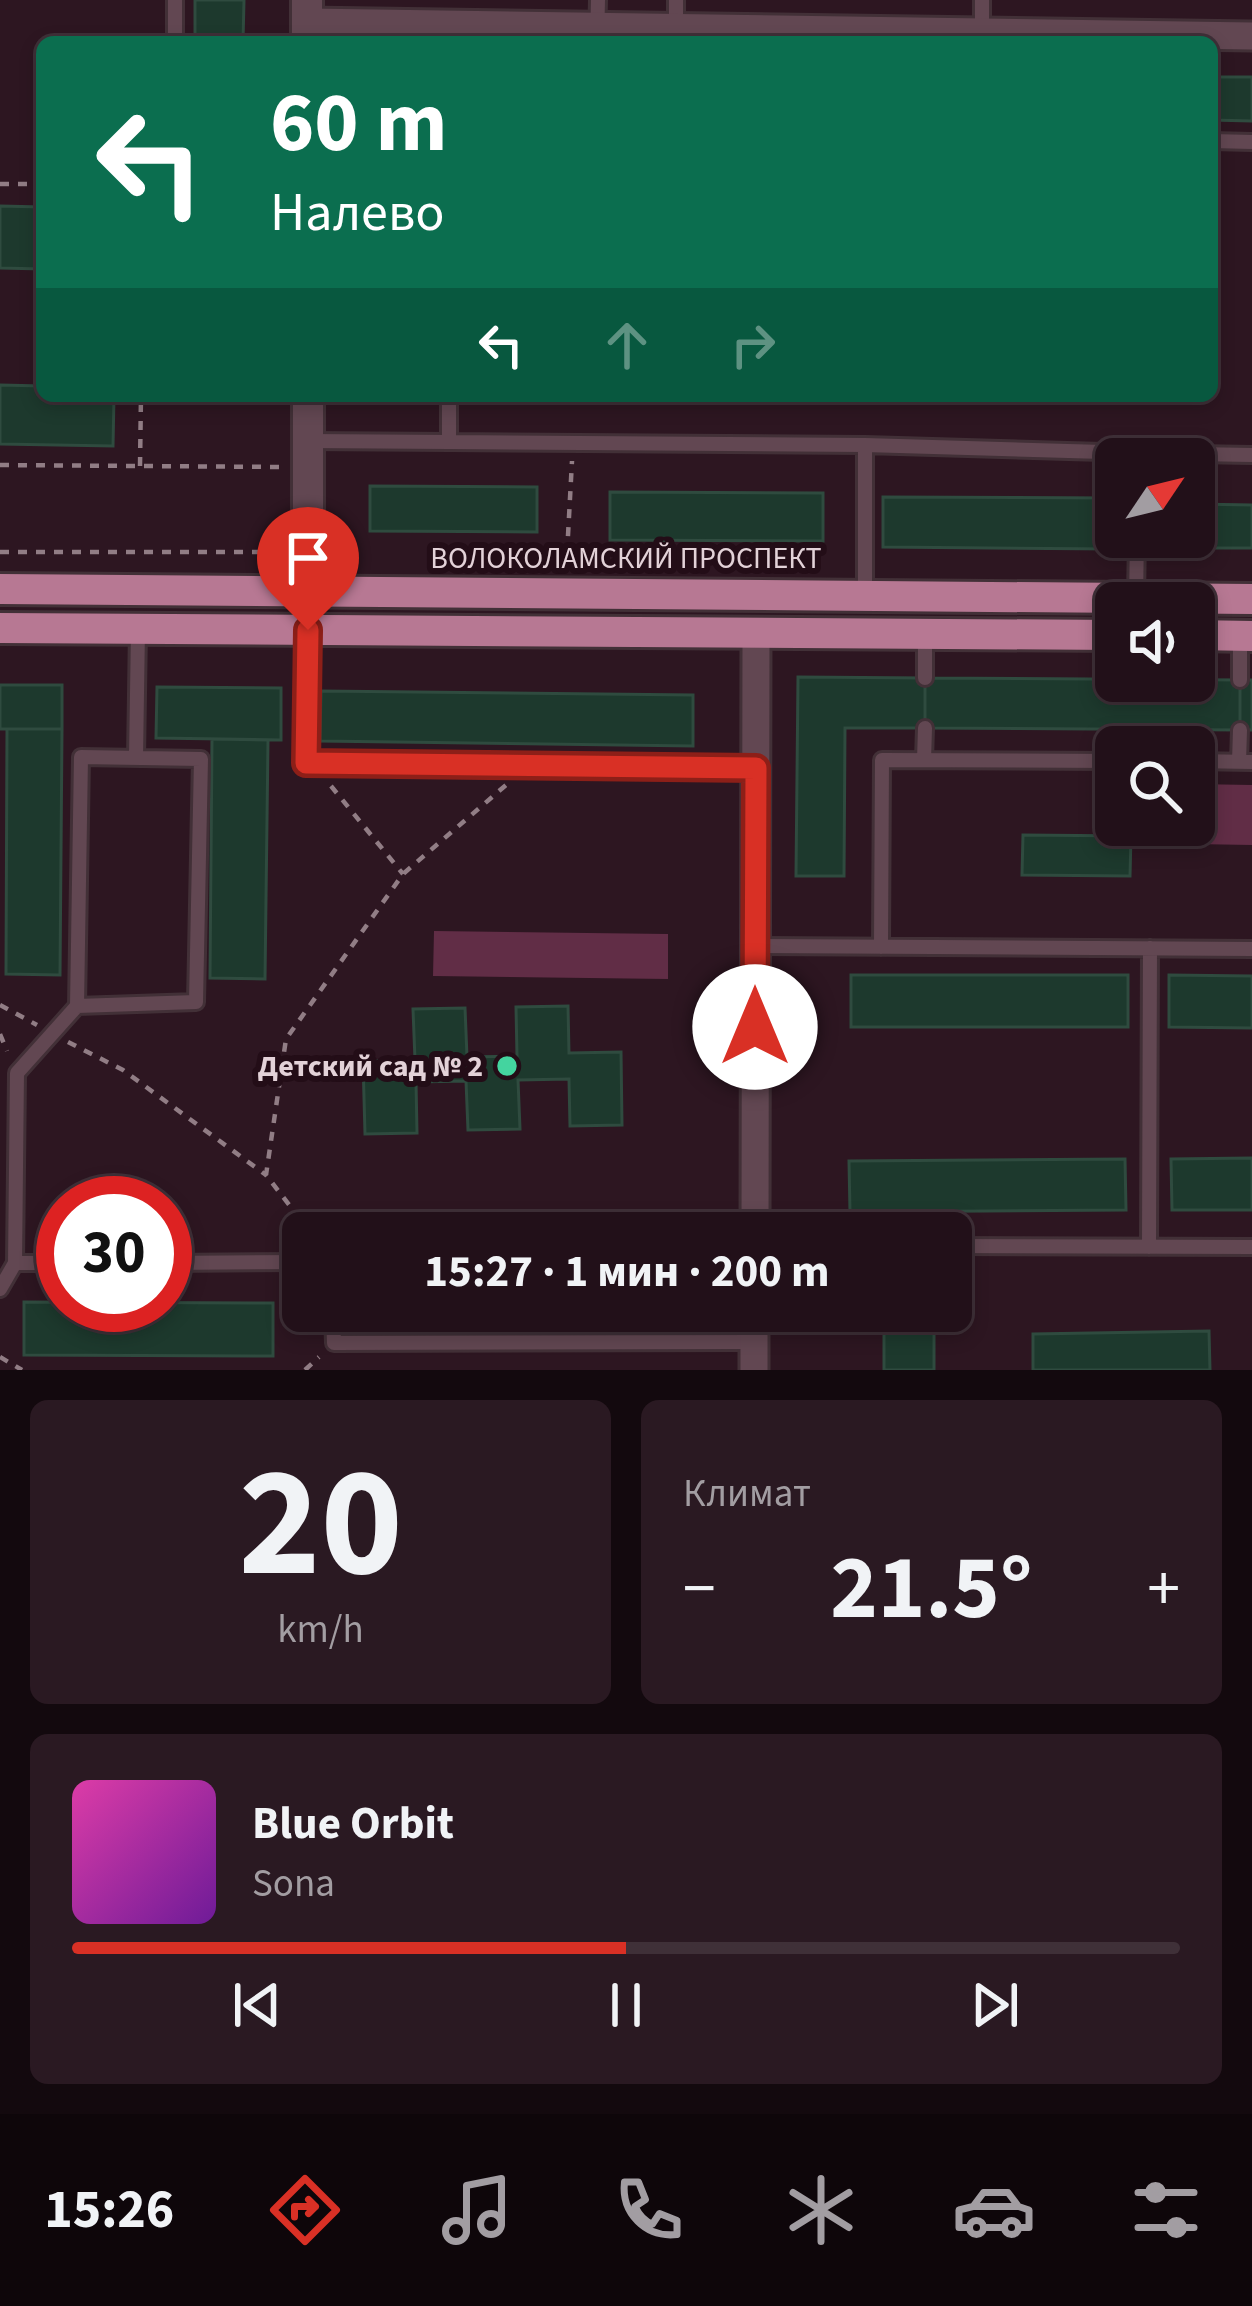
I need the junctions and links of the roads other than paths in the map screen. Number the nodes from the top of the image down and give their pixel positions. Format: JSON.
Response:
{"nodes":[{"id":1,"x":175,"y":0,"type":"edge"},
{"id":2,"x":982,"y":0,"type":"edge"},
{"id":3,"x":423,"y":12,"type":"edge"},
{"id":4,"x":676,"y":14,"type":"edge"},
{"id":5,"x":307,"y":22,"type":"edge"},
{"id":6,"x":598,"y":23,"type":"edge"},
{"id":7,"x":982,"y":32,"type":"junction"},
{"id":8,"x":175,"y":36,"type":"edge"},
{"id":9,"x":881,"y":36,"type":"edge"},
{"id":10,"x":1083,"y":36,"type":"edge"},
{"id":11,"x":1252,"y":36,"type":"edge"},
{"id":12,"x":1218,"y":37,"type":"edge"},
{"id":13,"x":1218,"y":141,"type":"edge"},
{"id":14,"x":1252,"y":142,"type":"edge"},
{"id":15,"x":308,"y":402,"type":"edge"},
{"id":16,"x":449,"y":402,"type":"edge"},
{"id":17,"x":308,"y":441,"type":"junction"},
{"id":18,"x":448,"y":442,"type":"junction"},
{"id":19,"x":865,"y":445,"type":"junction"},
{"id":20,"x":1095,"y":454,"type":"edge"},
{"id":21,"x":1252,"y":454,"type":"edge"},
{"id":22,"x":1215,"y":455,"type":"edge"},
{"id":23,"x":0,"y":589,"type":"edge"},
{"id":24,"x":308,"y":591,"type":"junction"},
{"id":25,"x":865,"y":596,"type":"junction"},
{"id":26,"x":1095,"y":598,"type":"edge"},
{"id":27,"x":1215,"y":599,"type":"edge"},
{"id":28,"x":1252,"y":599,"type":"edge"},
{"id":29,"x":0,"y":628,"type":"edge"},
{"id":30,"x":138,"y":628,"type":"junction"},
{"id":31,"x":308,"y":630,"type":"junction"},
{"id":32,"x":757,"y":633,"type":"junction"},
{"id":33,"x":925,"y":634,"type":"junction"},
{"id":34,"x":1095,"y":635,"type":"edge"},
{"id":35,"x":1215,"y":635,"type":"edge"},
{"id":36,"x":1246,"y":636,"type":"edge"},
{"id":37,"x":925,"y":678,"type":"dead end"},
{"id":38,"x":1240,"y":680,"type":"dead end"},
{"id":39,"x":925,"y":728,"type":"dead end"},
{"id":40,"x":1240,"y":730,"type":"dead end"},
{"id":41,"x":136,"y":758,"type":"junction"},
{"id":42,"x":924,"y":760,"type":"junction"},
{"id":43,"x":1095,"y":761,"type":"edge"},
{"id":44,"x":1215,"y":761,"type":"edge"},
{"id":45,"x":1246,"y":762,"type":"edge"},
{"id":46,"x":756,"y":768,"type":"junction"},
{"id":47,"x":755,"y":946,"type":"junction"},
{"id":48,"x":881,"y":947,"type":"junction"},
{"id":49,"x":1150,"y":948,"type":"junction"},
{"id":50,"x":1252,"y":949,"type":"edge"},
{"id":51,"x":77,"y":1006,"type":"junction"},
{"id":52,"x":754,"y":1212,"type":"edge"},
{"id":53,"x":972,"y":1246,"type":"edge"},
{"id":54,"x":1149,"y":1247,"type":"junction"},
{"id":55,"x":1252,"y":1247,"type":"edge"},
{"id":56,"x":282,"y":1262,"type":"edge"},
{"id":57,"x":15,"y":1263,"type":"junction"},
{"id":58,"x":36,"y":1263,"type":"edge"},
{"id":59,"x":192,"y":1263,"type":"edge"},
{"id":60,"x":0,"y":1288,"type":"edge"},
{"id":61,"x":334,"y":1332,"type":"edge"},
{"id":62,"x":754,"y":1356,"type":"edge"}],
"edges":[{"from":1,"to":8,"type":"lane"},
{"from":2,"to":7,"type":"lane"},
{"from":3,"to":5,"type":"street"},
{"from":3,"to":6,"type":"street"},
{"from":4,"to":6,"type":"street"},
{"from":4,"to":9,"type":"street"},
{"from":7,"to":9,"type":"street"},
{"from":7,"to":10,"type":"street"},
{"from":11,"to":12,"type":"street"},
{"from":13,"to":14,"type":"lane"},
{"from":15,"to":17,"type":"street"},
{"from":16,"to":18,"type":"lane"},
{"from":17,"to":18,"type":"lane"},
{"from":17,"to":24,"type":"street"},
{"from":18,"to":19,"type":"lane"},
{"from":19,"to":20,"type":"lane"},
{"from":19,"to":25,"type":"lane"},
{"from":21,"to":22,"type":"lane"},
{"from":23,"to":24,"type":"main road","name":"ВОЛОКОЛАМСКИЙ ПРОСПЕКТ"},
{"from":24,"to":25,"type":"main road","name":"ВОЛОКОЛАМСКИЙ ПРОСПЕКТ"},
{"from":25,"to":26,"type":"main road","name":"ВОЛОКОЛАМСКИЙ ПРОСПЕКТ"},
{"from":27,"to":28,"type":"main road","name":"ВОЛОКОЛАМСКИЙ ПРОСПЕКТ"},
{"from":29,"to":30,"type":"main road"},
{"from":30,"to":31,"type":"main road"},
{"from":30,"to":41,"type":"lane"},
{"from":31,"to":32,"type":"main road"},
{"from":31,"to":46,"type":"lane"},
{"from":32,"to":33,"type":"main road"},
{"from":32,"to":46,"type":"street"},
{"from":33,"to":34,"type":"main road"},
{"from":33,"to":37,"type":"lane"},
{"from":35,"to":36,"type":"main road"},
{"from":36,"to":38,"type":"lane"},
{"from":39,"to":42,"type":"lane"},
{"from":40,"to":45,"type":"lane"},
{"from":41,"to":51,"type":"lane"},
{"from":41,"to":51,"type":"lane"},
{"from":42,"to":43,"type":"lane"},
{"from":42,"to":48,"type":"lane"},
{"from":44,"to":45,"type":"lane"},
{"from":46,"to":47,"type":"street"},
{"from":47,"to":48,"type":"lane"},
{"from":47,"to":52,"type":"street"},
{"from":48,"to":49,"type":"lane"},
{"from":49,"to":50,"type":"lane"},
{"from":49,"to":54,"type":"lane"},
{"from":51,"to":57,"type":"lane"},
{"from":53,"to":54,"type":"lane"},
{"from":54,"to":55,"type":"lane"},
{"from":56,"to":59,"type":"lane"},
{"from":57,"to":58,"type":"lane"},
{"from":57,"to":60,"type":"lane"},
{"from":61,"to":62,"type":"lane"}]}
